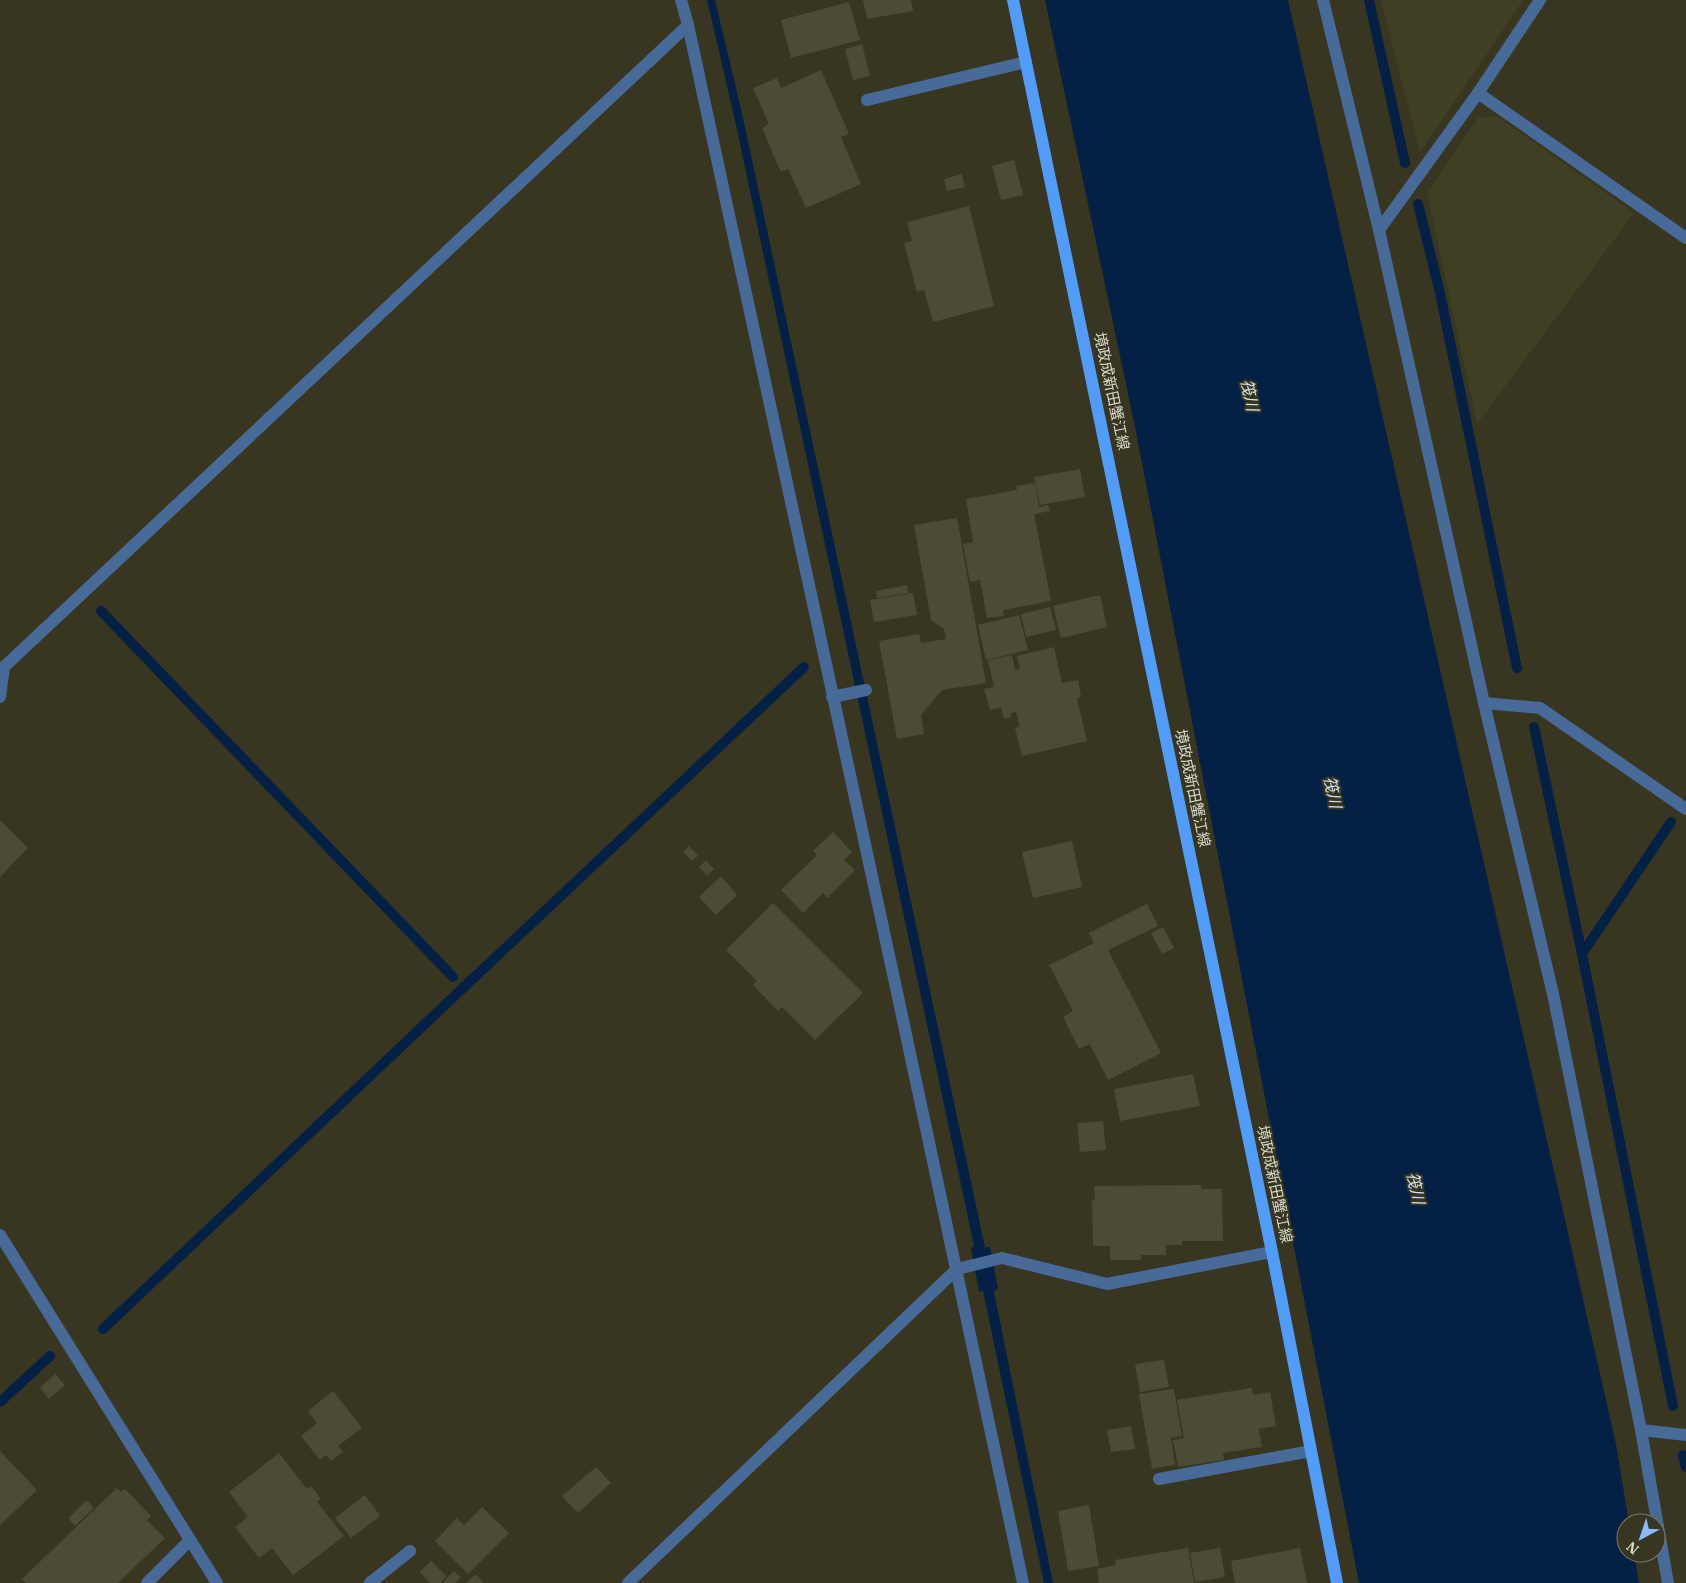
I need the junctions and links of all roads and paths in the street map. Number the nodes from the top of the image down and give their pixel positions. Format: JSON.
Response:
{"nodes":[{"id":1,"x":681,"y":0,"type":"edge"},
{"id":2,"x":1013,"y":0,"type":"edge"},
{"id":3,"x":1323,"y":0,"type":"edge"},
{"id":4,"x":1540,"y":0,"type":"edge"},
{"id":5,"x":688,"y":25,"type":"junction"},
{"id":6,"x":1026,"y":62,"type":"junction"},
{"id":7,"x":1478,"y":93,"type":"junction"},
{"id":8,"x":867,"y":100,"type":"dead end"},
{"id":9,"x":1378,"y":230,"type":"junction"},
{"id":10,"x":1686,"y":238,"type":"edge"},
{"id":11,"x":866,"y":690,"type":"dead end"},
{"id":12,"x":838,"y":695,"type":"junction"},
{"id":13,"x":0,"y":697,"type":"edge"},
{"id":14,"x":1484,"y":703,"type":"junction"},
{"id":15,"x":1686,"y":809,"type":"edge"},
{"id":16,"x":0,"y":1235,"type":"edge"},
{"id":17,"x":1272,"y":1252,"type":"junction"},
{"id":18,"x":957,"y":1269,"type":"junction"},
{"id":19,"x":1641,"y":1430,"type":"junction"},
{"id":20,"x":1686,"y":1435,"type":"edge"},
{"id":21,"x":1311,"y":1451,"type":"junction"},
{"id":22,"x":1159,"y":1479,"type":"dead end"},
{"id":23,"x":190,"y":1540,"type":"junction"},
{"id":24,"x":410,"y":1551,"type":"dead end"},
{"id":25,"x":147,"y":1583,"type":"edge"},
{"id":26,"x":217,"y":1583,"type":"edge"},
{"id":27,"x":370,"y":1583,"type":"edge"},
{"id":28,"x":628,"y":1583,"type":"edge"},
{"id":29,"x":1022,"y":1583,"type":"edge"},
{"id":30,"x":1337,"y":1583,"type":"edge"},
{"id":31,"x":1668,"y":1583,"type":"edge"}],
"edges":[{"from":1,"to":5,"type":"street"},
{"from":2,"to":6,"type":"main road","name":"境政成新田蟹江線"},
{"from":3,"to":9,"type":"street"},
{"from":4,"to":7,"type":"street"},
{"from":5,"to":12,"type":"street"},
{"from":5,"to":13,"type":"street"},
{"from":6,"to":8,"type":"street"},
{"from":6,"to":17,"type":"main road","name":"境政成新田蟹江線"},
{"from":7,"to":9,"type":"street"},
{"from":7,"to":10,"type":"street"},
{"from":9,"to":14,"type":"street"},
{"from":11,"to":12,"type":"street"},
{"from":12,"to":18,"type":"street"},
{"from":14,"to":15,"type":"street"},
{"from":14,"to":19,"type":"street"},
{"from":16,"to":23,"type":"street"},
{"from":17,"to":18,"type":"street"},
{"from":17,"to":21,"type":"main road","name":"境政成新田蟹江線"},
{"from":18,"to":28,"type":"street"},
{"from":18,"to":29,"type":"street"},
{"from":19,"to":20,"type":"street"},
{"from":19,"to":31,"type":"street"},
{"from":21,"to":22,"type":"street"},
{"from":21,"to":30,"type":"main road","name":"境政成新田蟹江線"},
{"from":23,"to":25,"type":"street"},
{"from":23,"to":26,"type":"street"},
{"from":24,"to":27,"type":"street"}]}
